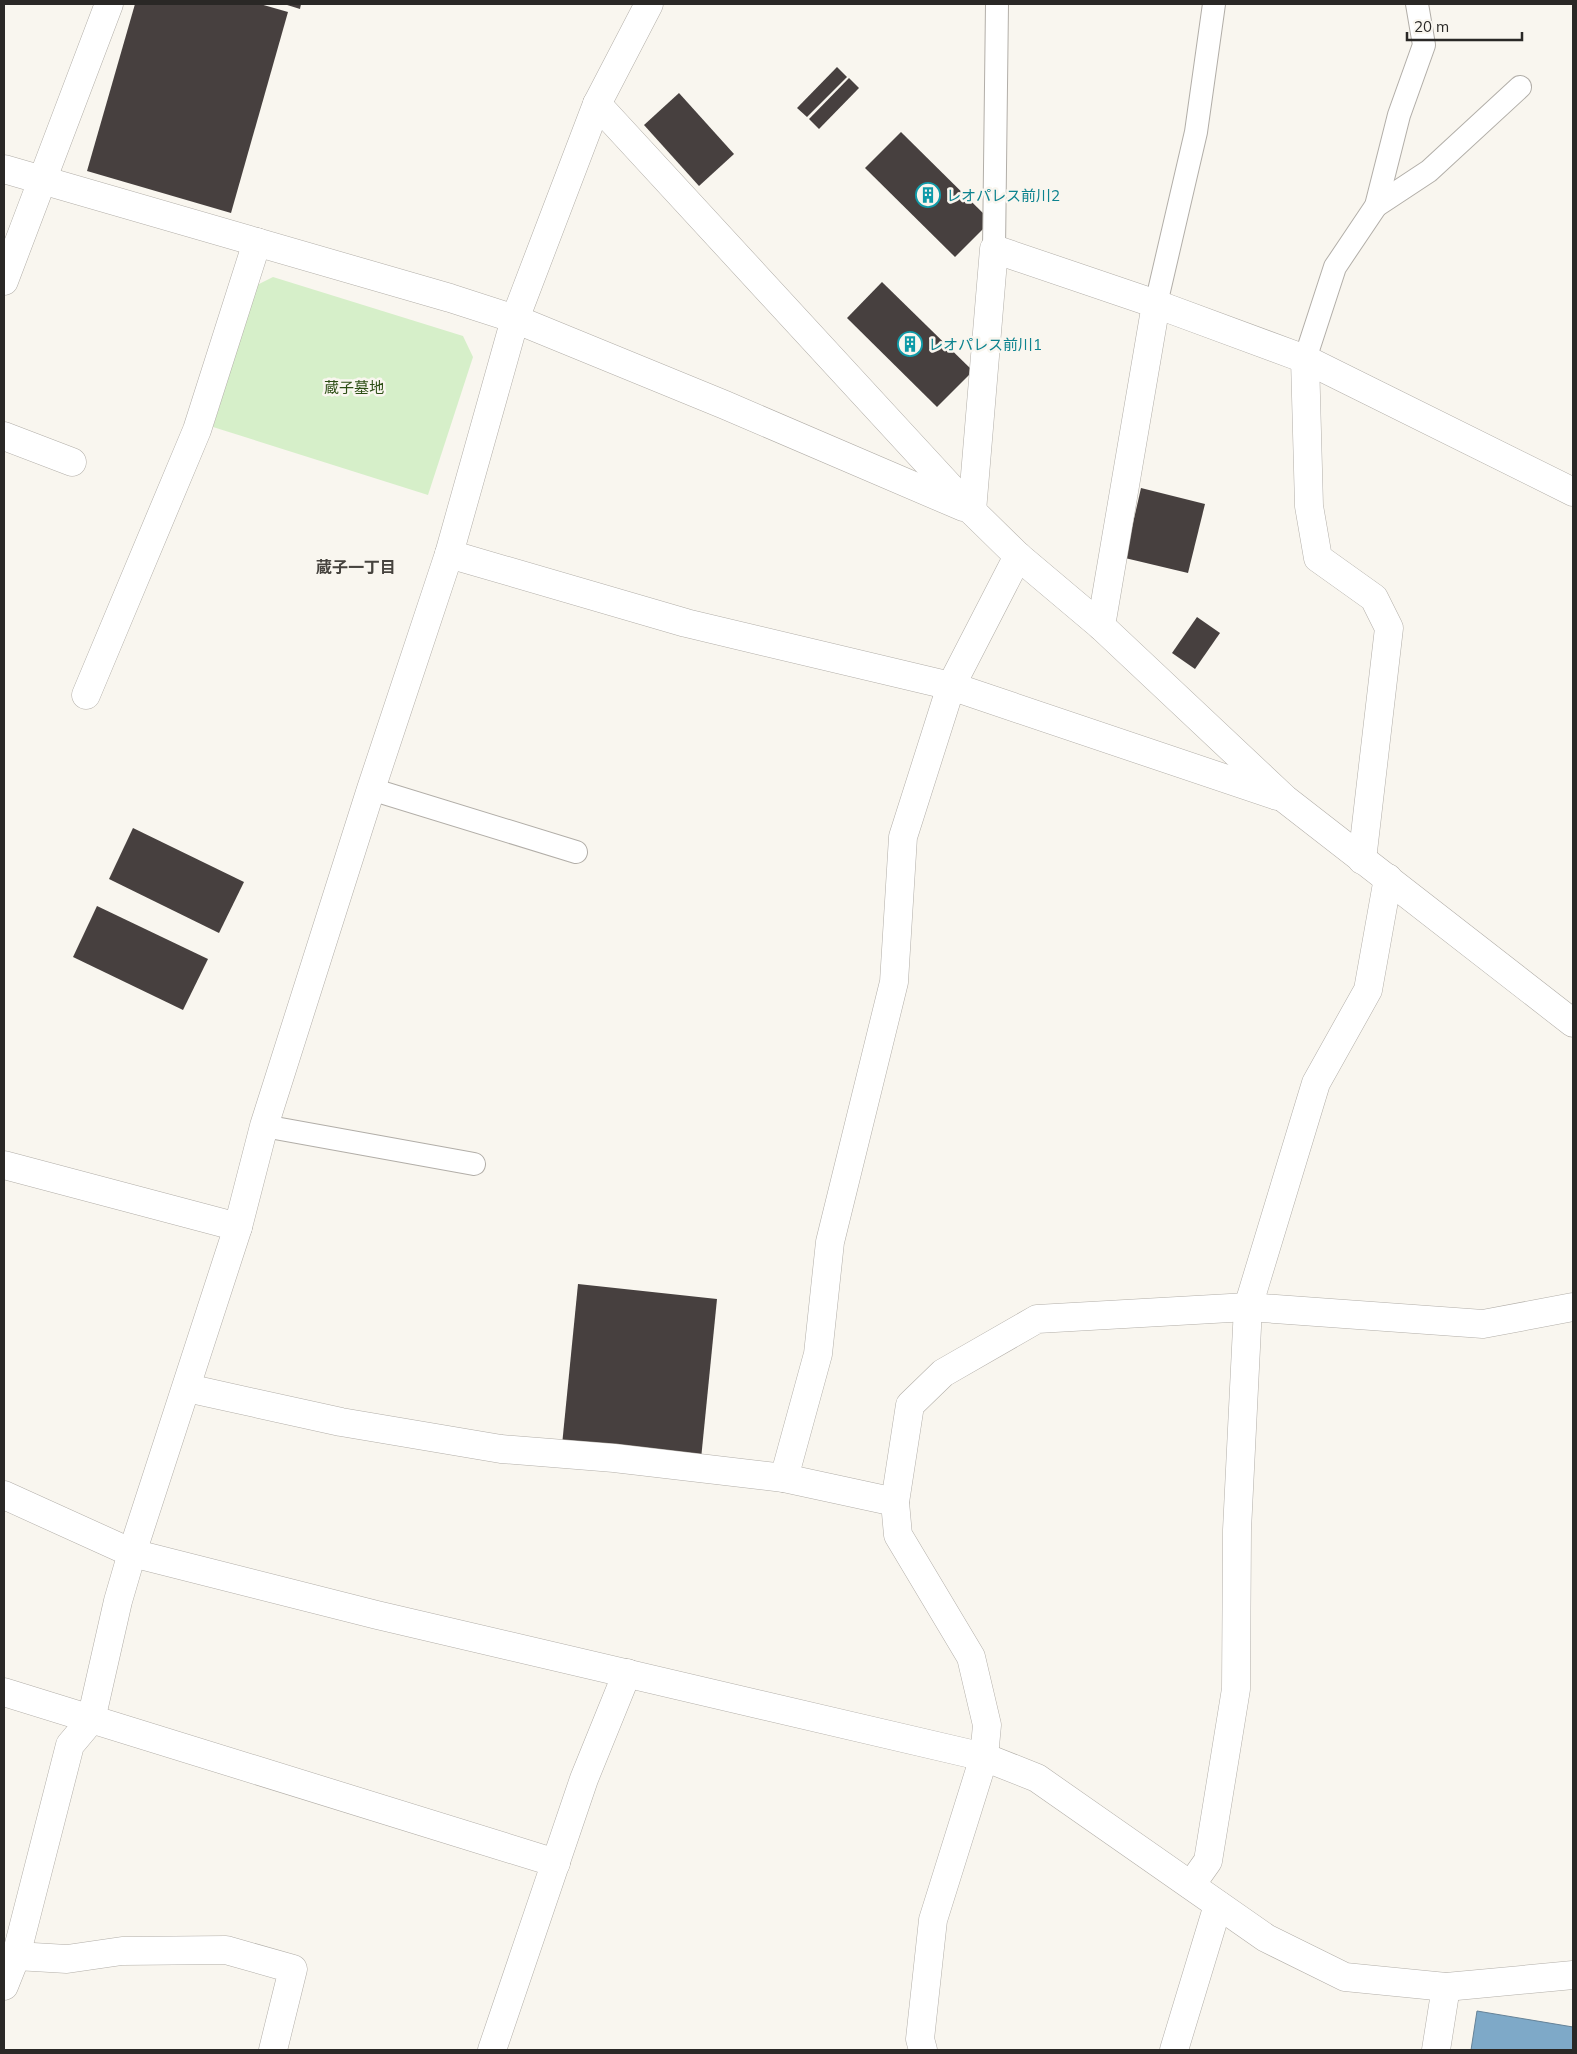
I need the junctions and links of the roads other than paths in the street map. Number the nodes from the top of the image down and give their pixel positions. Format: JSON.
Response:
{"nodes":[{"id":1,"x":108,"y":4,"type":"edge"},
{"id":2,"x":649,"y":4,"type":"edge"},
{"id":3,"x":997,"y":4,"type":"edge"},
{"id":4,"x":1214,"y":4,"type":"edge"},
{"id":5,"x":1418,"y":4,"type":"edge"},
{"id":6,"x":1520,"y":87,"type":"dead end"},
{"id":7,"x":597,"y":104,"type":"junction"},
{"id":8,"x":4,"y":169,"type":"edge"},
{"id":9,"x":41,"y":180,"type":"junction"},
{"id":10,"x":1376,"y":206,"type":"junction"},
{"id":11,"x":257,"y":242,"type":"junction"},
{"id":12,"x":994,"y":249,"type":"junction"},
{"id":13,"x":4,"y":281,"type":"edge"},
{"id":14,"x":1156,"y":304,"type":"junction"},
{"id":15,"x":515,"y":319,"type":"junction"},
{"id":16,"x":1305,"y":359,"type":"junction"},
{"id":17,"x":4,"y":436,"type":"edge"},
{"id":18,"x":72,"y":462,"type":"dead end"},
{"id":19,"x":1573,"y":492,"type":"edge"},
{"id":20,"x":972,"y":511,"type":"junction"},
{"id":21,"x":449,"y":554,"type":"junction"},
{"id":22,"x":1018,"y":556,"type":"junction"},
{"id":23,"x":1101,"y":626,"type":"junction"},
{"id":24,"x":951,"y":686,"type":"junction"},
{"id":25,"x":86,"y":695,"type":"dead end"},
{"id":26,"x":371,"y":789,"type":"junction"},
{"id":27,"x":1286,"y":799,"type":"junction"},
{"id":28,"x":576,"y":852,"type":"dead end"},
{"id":29,"x":1362,"y":860,"type":"junction"},
{"id":30,"x":1388,"y":878,"type":"junction"},
{"id":31,"x":1572,"y":1019,"type":"edge"},
{"id":32,"x":264,"y":1126,"type":"junction"},
{"id":33,"x":474,"y":1164,"type":"dead end"},
{"id":34,"x":4,"y":1165,"type":"edge"},
{"id":35,"x":238,"y":1227,"type":"junction"},
{"id":36,"x":1248,"y":1308,"type":"junction"},
{"id":37,"x":1573,"y":1308,"type":"edge"},
{"id":38,"x":187,"y":1388,"type":"junction"},
{"id":39,"x":784,"y":1478,"type":"junction"},
{"id":40,"x":4,"y":1495,"type":"edge"},
{"id":41,"x":895,"y":1502,"type":"junction"},
{"id":42,"x":132,"y":1553,"type":"junction"},
{"id":43,"x":627,"y":1673,"type":"junction"},
{"id":44,"x":4,"y":1692,"type":"edge"},
{"id":45,"x":91,"y":1720,"type":"junction"},
{"id":46,"x":984,"y":1757,"type":"junction"},
{"id":47,"x":556,"y":1863,"type":"junction"},
{"id":48,"x":1191,"y":1885,"type":"junction"},
{"id":49,"x":1218,"y":1905,"type":"junction"},
{"id":50,"x":16,"y":1956,"type":"junction"},
{"id":51,"x":1573,"y":1975,"type":"edge"},
{"id":52,"x":4,"y":1986,"type":"edge"},
{"id":53,"x":1446,"y":1987,"type":"junction"},
{"id":54,"x":273,"y":2050,"type":"edge"},
{"id":55,"x":492,"y":2050,"type":"edge"},
{"id":56,"x":923,"y":2050,"type":"edge"},
{"id":57,"x":1174,"y":2050,"type":"edge"},
{"id":58,"x":1436,"y":2050,"type":"edge"}],
"edges":[{"from":1,"to":9,"type":"street"},
{"from":2,"to":7,"type":"street"},
{"from":3,"to":12,"type":"lane"},
{"from":4,"to":14,"type":"lane"},
{"from":5,"to":10,"type":"lane"},
{"from":6,"to":10,"type":"lane"},
{"from":7,"to":15,"type":"street"},
{"from":7,"to":20,"type":"street"},
{"from":8,"to":9,"type":"street"},
{"from":9,"to":11,"type":"street"},
{"from":9,"to":13,"type":"street"},
{"from":10,"to":16,"type":"lane"},
{"from":11,"to":15,"type":"street"},
{"from":11,"to":25,"type":"street"},
{"from":12,"to":14,"type":"street"},
{"from":12,"to":20,"type":"street"},
{"from":14,"to":16,"type":"street"},
{"from":14,"to":23,"type":"street"},
{"from":15,"to":20,"type":"street"},
{"from":15,"to":21,"type":"street"},
{"from":16,"to":19,"type":"street"},
{"from":16,"to":29,"type":"street"},
{"from":17,"to":18,"type":"street"},
{"from":20,"to":22,"type":"street"},
{"from":21,"to":24,"type":"street"},
{"from":21,"to":26,"type":"street"},
{"from":22,"to":23,"type":"street"},
{"from":22,"to":24,"type":"street"},
{"from":23,"to":27,"type":"street"},
{"from":24,"to":27,"type":"street"},
{"from":24,"to":39,"type":"street"},
{"from":26,"to":28,"type":"lane"},
{"from":26,"to":32,"type":"street"},
{"from":27,"to":29,"type":"street"},
{"from":29,"to":30,"type":"street"},
{"from":30,"to":31,"type":"street"},
{"from":30,"to":36,"type":"street"},
{"from":32,"to":33,"type":"lane"},
{"from":32,"to":35,"type":"street"},
{"from":34,"to":35,"type":"street"},
{"from":35,"to":38,"type":"street"},
{"from":36,"to":37,"type":"street"},
{"from":36,"to":41,"type":"street"},
{"from":36,"to":48,"type":"street"},
{"from":38,"to":39,"type":"street"},
{"from":38,"to":42,"type":"street"},
{"from":39,"to":41,"type":"street"},
{"from":40,"to":42,"type":"street"},
{"from":41,"to":46,"type":"street"},
{"from":42,"to":43,"type":"street"},
{"from":42,"to":45,"type":"street"},
{"from":43,"to":46,"type":"street"},
{"from":43,"to":47,"type":"street"},
{"from":44,"to":45,"type":"street"},
{"from":45,"to":47,"type":"street"},
{"from":45,"to":50,"type":"street"},
{"from":46,"to":48,"type":"street"},
{"from":46,"to":56,"type":"street"},
{"from":47,"to":55,"type":"street"},
{"from":48,"to":49,"type":"street"},
{"from":49,"to":53,"type":"street"},
{"from":49,"to":57,"type":"street"},
{"from":50,"to":52,"type":"street"},
{"from":50,"to":54,"type":"street"},
{"from":51,"to":53,"type":"street"},
{"from":53,"to":58,"type":"street"}]}
